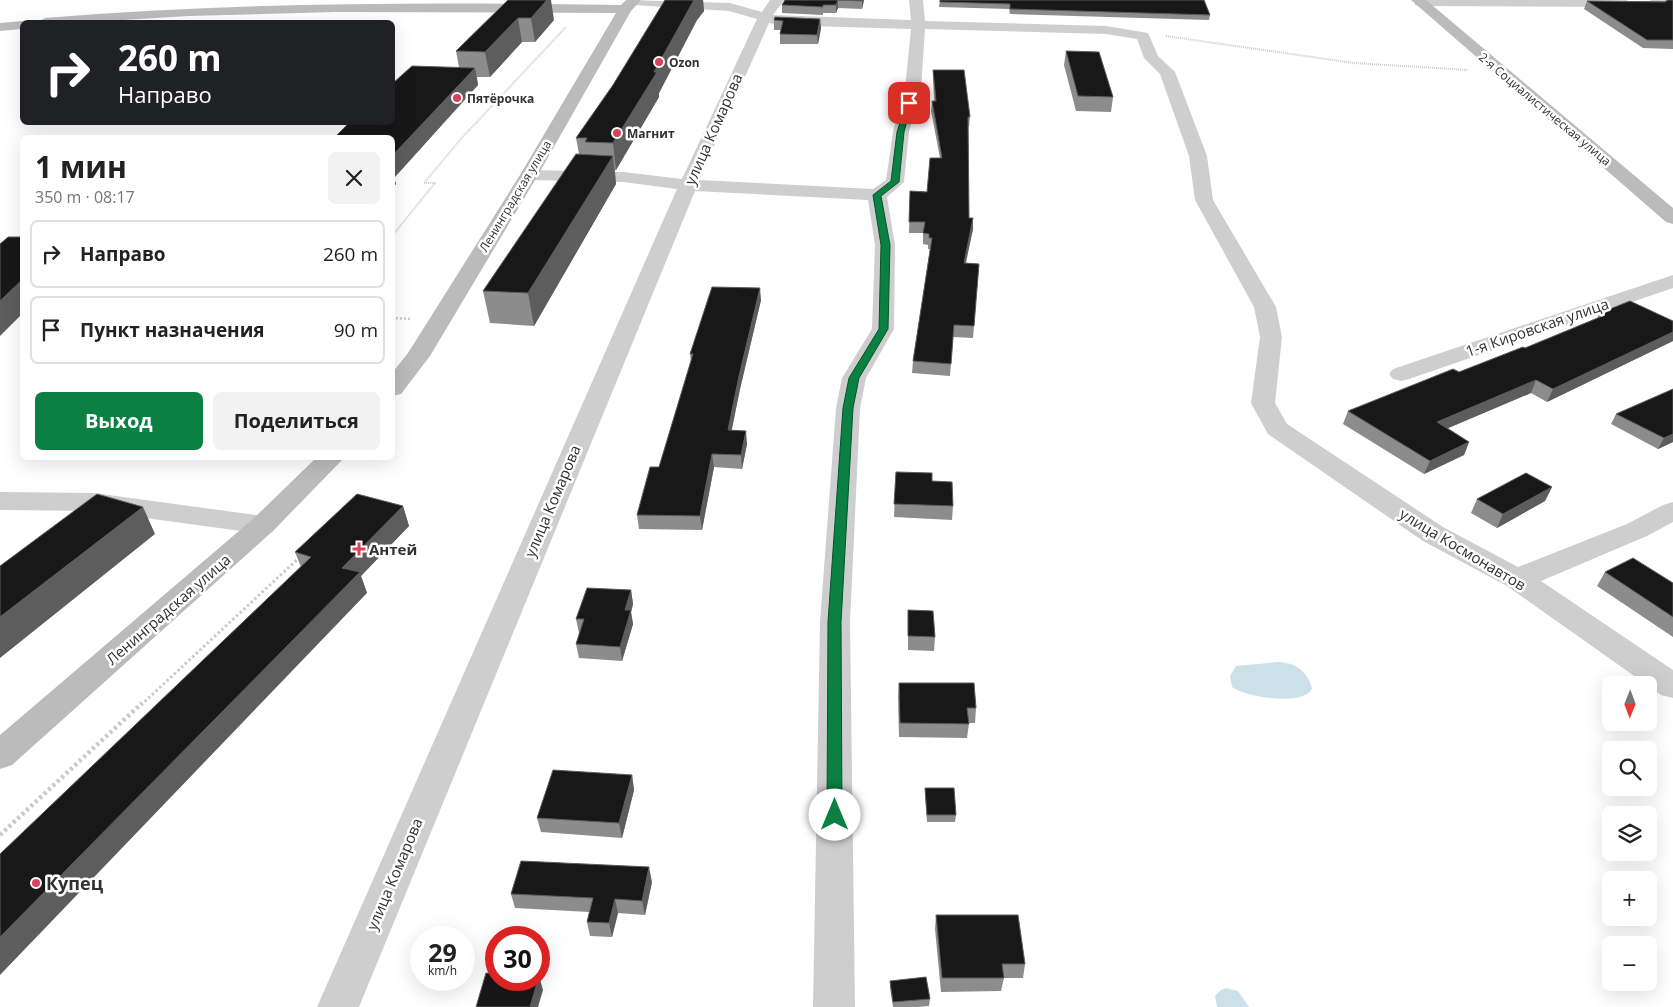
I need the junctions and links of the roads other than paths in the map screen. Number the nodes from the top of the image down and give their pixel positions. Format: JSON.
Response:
{"nodes":[{"id":1,"x":916,"y":0,"type":"edge"},
{"id":2,"x":1419,"y":1,"type":"edge"},
{"id":3,"x":631,"y":4,"type":"edge"},
{"id":4,"x":1654,"y":4,"type":"edge"},
{"id":5,"x":770,"y":9,"type":"edge"},
{"id":6,"x":70,"y":20,"type":"edge"},
{"id":7,"x":918,"y":24,"type":"junction"},
{"id":8,"x":20,"y":25,"type":"edge"},
{"id":9,"x":0,"y":28,"type":"edge"},
{"id":10,"x":529,"y":175,"type":"junction"},
{"id":11,"x":688,"y":185,"type":"junction"},
{"id":12,"x":877,"y":195,"type":"junction"},
{"id":13,"x":1672,"y":215,"type":"edge"},
{"id":14,"x":1673,"y":281,"type":"edge"},
{"id":15,"x":1401,"y":374,"type":"dead end"},
{"id":16,"x":395,"y":386,"type":"edge"},
{"id":17,"x":329,"y":460,"type":"edge"},
{"id":18,"x":0,"y":501,"type":"edge"},
{"id":19,"x":1673,"y":511,"type":"edge"},
{"id":20,"x":263,"y":525,"type":"junction"},
{"id":21,"x":1517,"y":579,"type":"junction"},
{"id":22,"x":1673,"y":686,"type":"edge"},
{"id":23,"x":0,"y":756,"type":"edge"},
{"id":24,"x":338,"y":1007,"type":"edge"},
{"id":25,"x":834,"y":1007,"type":"edge"}],
"edges":[{"from":1,"to":7,"type":"street"},
{"from":2,"to":4,"type":"street"},
{"from":2,"to":13,"type":"street","name":"2-я Социалистическая улица"},
{"from":3,"to":5,"type":"street"},
{"from":3,"to":6,"type":"street"},
{"from":3,"to":10,"type":"street","name":"Ленинградская улица"},
{"from":5,"to":7,"type":"street"},
{"from":5,"to":11,"type":"street","name":"улица Комарова"},
{"from":7,"to":12,"type":"street"},
{"from":7,"to":21,"type":"street","name":"улица Космонавтов"},
{"from":8,"to":9,"type":"street"},
{"from":10,"to":11,"type":"street"},
{"from":10,"to":16,"type":"street","name":"Ленинградская улица"},
{"from":11,"to":12,"type":"street"},
{"from":11,"to":24,"type":"street","name":"улица Комарова"},
{"from":12,"to":25,"type":"street"},
{"from":14,"to":15,"type":"street","name":"1-я Кировская улица"},
{"from":17,"to":20,"type":"street","name":"Ленинградская улица"},
{"from":18,"to":20,"type":"street"},
{"from":19,"to":21,"type":"street"},
{"from":20,"to":23,"type":"street","name":"Ленинградская улица"},
{"from":21,"to":22,"type":"street","name":"улица Космонавтов"}]}
